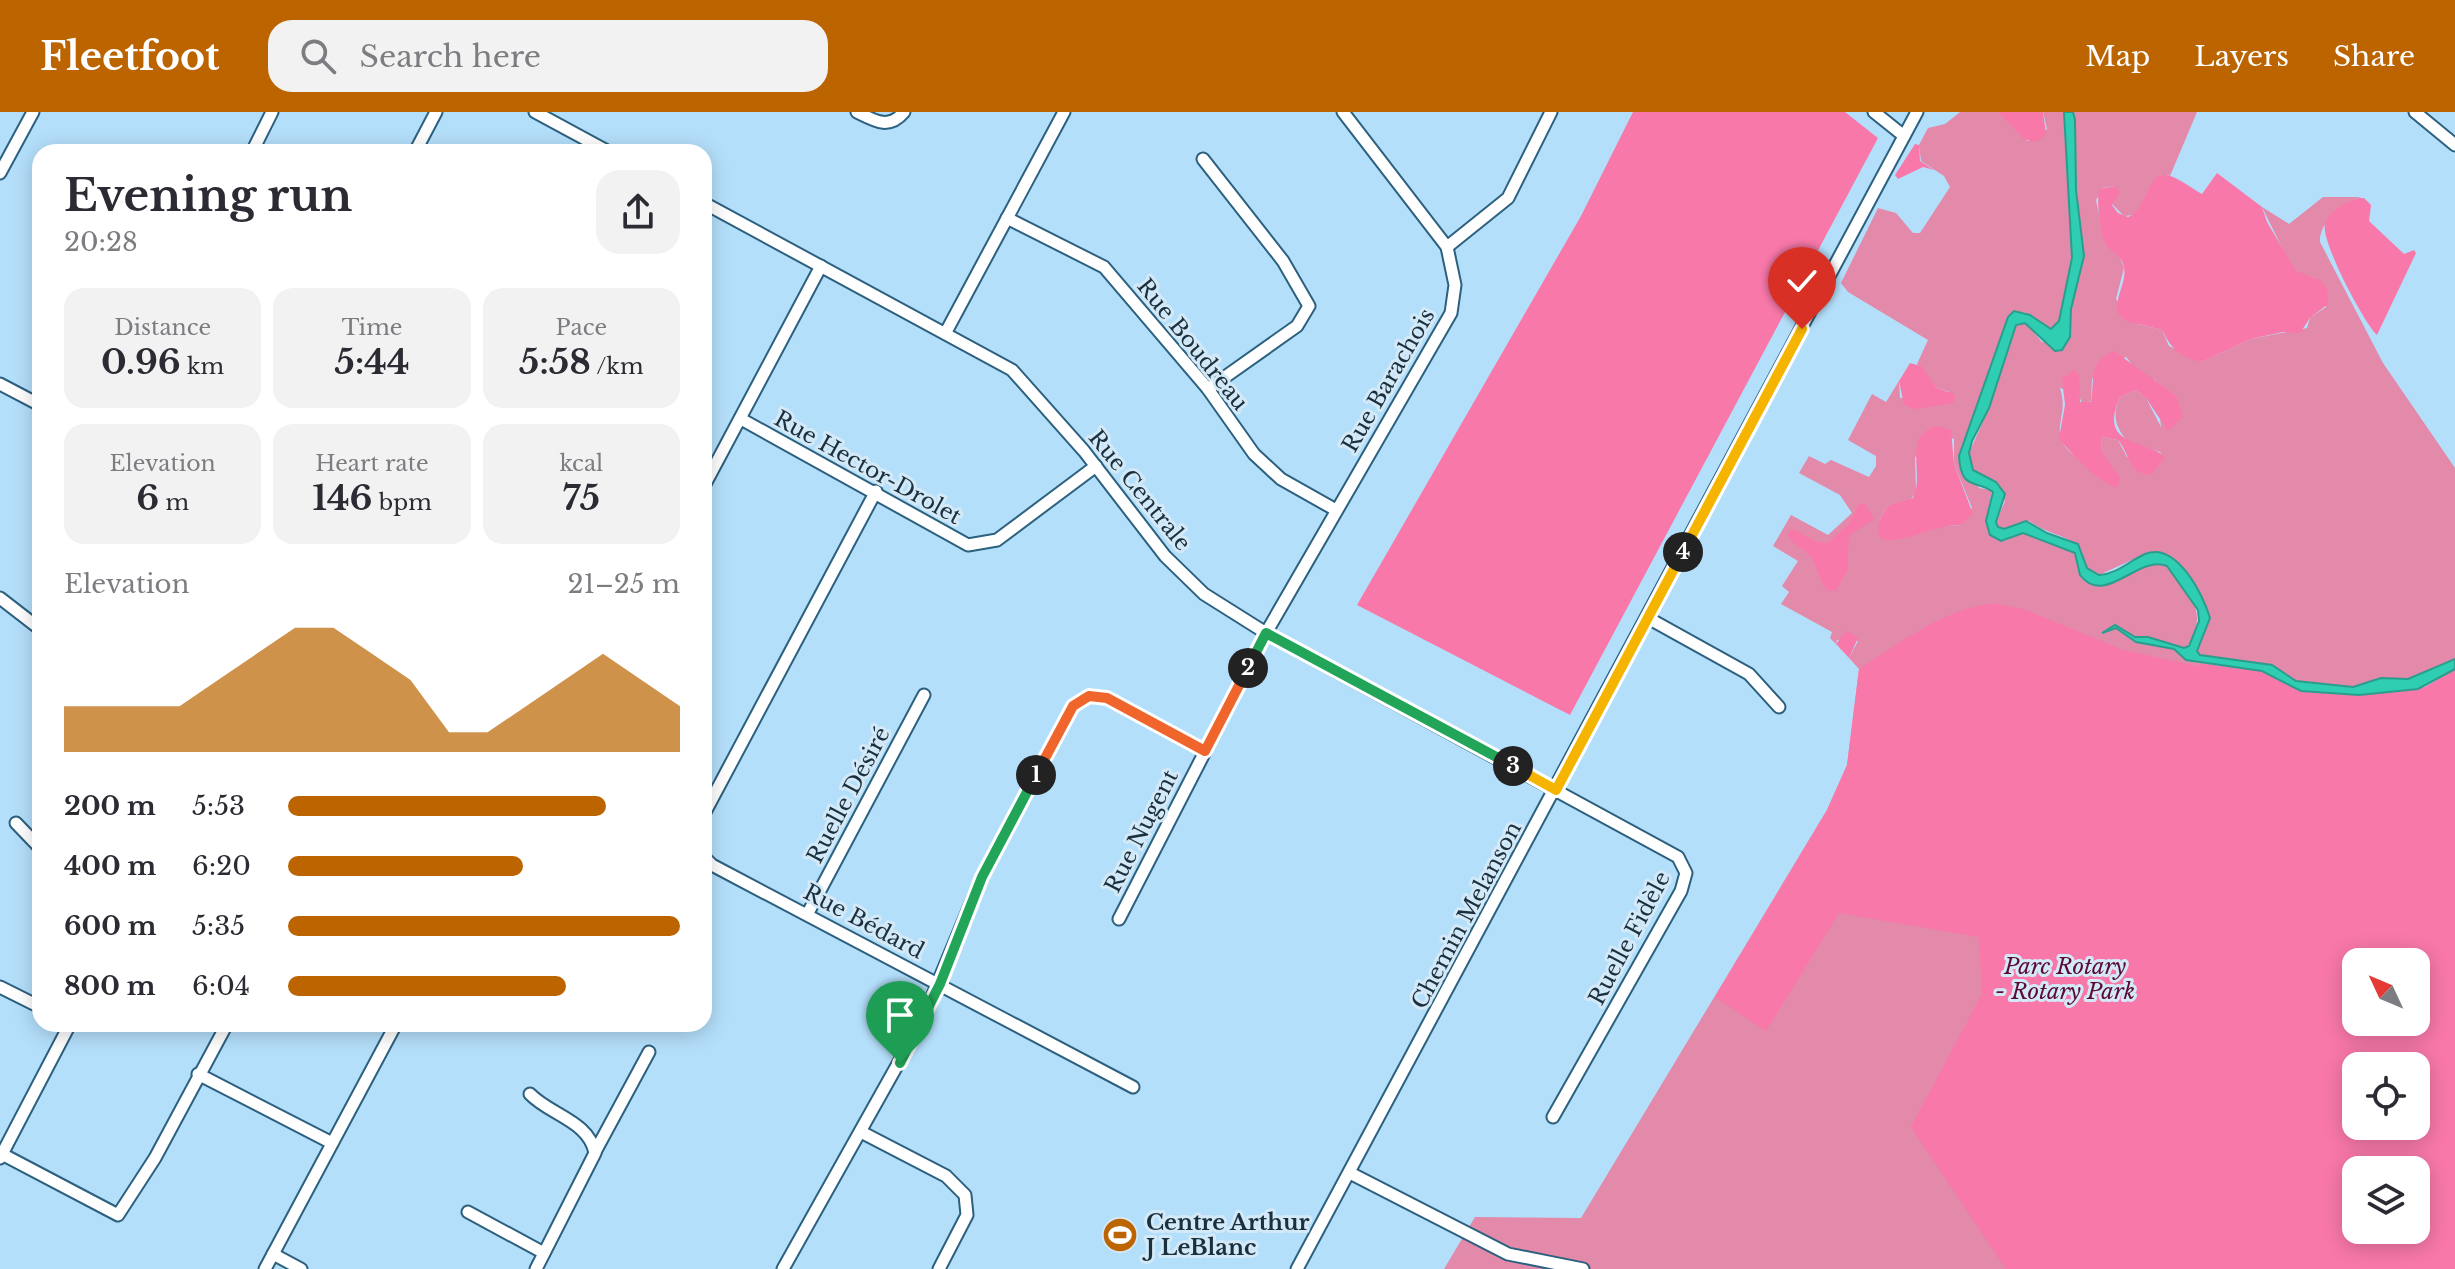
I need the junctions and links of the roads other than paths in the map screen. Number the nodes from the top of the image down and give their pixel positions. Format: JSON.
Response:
{"nodes":[{"id":1,"x":33,"y":112,"type":"edge"},
{"id":2,"x":272,"y":112,"type":"edge"},
{"id":3,"x":436,"y":112,"type":"edge"},
{"id":4,"x":535,"y":112,"type":"edge"},
{"id":5,"x":857,"y":112,"type":"edge"},
{"id":6,"x":904,"y":112,"type":"edge"},
{"id":7,"x":1064,"y":112,"type":"edge"},
{"id":8,"x":1343,"y":112,"type":"edge"},
{"id":9,"x":1551,"y":112,"type":"edge"},
{"id":10,"x":1874,"y":112,"type":"edge"},
{"id":11,"x":1917,"y":112,"type":"edge"},
{"id":12,"x":2415,"y":112,"type":"edge"},
{"id":13,"x":1904,"y":136,"type":"junction"},
{"id":14,"x":256,"y":144,"type":"edge"},
{"id":15,"x":419,"y":144,"type":"edge"},
{"id":16,"x":594,"y":144,"type":"edge"},
{"id":17,"x":2455,"y":145,"type":"edge"},
{"id":18,"x":1203,"y":159,"type":"dead end"},
{"id":19,"x":0,"y":173,"type":"edge"},
{"id":20,"x":712,"y":207,"type":"edge"},
{"id":21,"x":1007,"y":218,"type":"junction"},
{"id":22,"x":1447,"y":247,"type":"junction"},
{"id":23,"x":821,"y":266,"type":"junction"},
{"id":24,"x":946,"y":332,"type":"junction"},
{"id":25,"x":0,"y":384,"type":"edge"},
{"id":26,"x":1208,"y":389,"type":"junction"},
{"id":27,"x":32,"y":401,"type":"edge"},
{"id":28,"x":741,"y":419,"type":"junction"},
{"id":29,"x":1096,"y":466,"type":"junction"},
{"id":30,"x":712,"y":472,"type":"edge"},
{"id":31,"x":876,"y":491,"type":"junction"},
{"id":32,"x":1336,"y":510,"type":"junction"},
{"id":33,"x":0,"y":598,"type":"edge"},
{"id":34,"x":1648,"y":618,"type":"junction"},
{"id":35,"x":32,"y":623,"type":"edge"},
{"id":36,"x":1266,"y":633,"type":"junction"},
{"id":37,"x":924,"y":695,"type":"dead end"},
{"id":38,"x":1779,"y":707,"type":"dead end"},
{"id":39,"x":1205,"y":751,"type":"junction"},
{"id":40,"x":1556,"y":790,"type":"junction"},
{"id":41,"x":712,"y":799,"type":"edge"},
{"id":42,"x":16,"y":823,"type":"dead end"},
{"id":43,"x":32,"y":840,"type":"edge"},
{"id":44,"x":712,"y":865,"type":"edge"},
{"id":45,"x":808,"y":913,"type":"junction"},
{"id":46,"x":1119,"y":919,"type":"dead end"},
{"id":47,"x":940,"y":984,"type":"junction"},
{"id":48,"x":0,"y":987,"type":"edge"},
{"id":49,"x":32,"y":1003,"type":"edge"},
{"id":50,"x":66,"y":1032,"type":"edge"},
{"id":51,"x":222,"y":1032,"type":"edge"},
{"id":52,"x":392,"y":1032,"type":"edge"},
{"id":53,"x":649,"y":1052,"type":"dead end"},
{"id":54,"x":198,"y":1074,"type":"junction"},
{"id":55,"x":1133,"y":1087,"type":"dead end"},
{"id":56,"x":530,"y":1094,"type":"dead end"},
{"id":57,"x":1553,"y":1117,"type":"dead end"},
{"id":58,"x":863,"y":1133,"type":"junction"},
{"id":59,"x":332,"y":1143,"type":"junction"},
{"id":60,"x":595,"y":1153,"type":"junction"},
{"id":61,"x":1,"y":1156,"type":"edge"},
{"id":62,"x":1350,"y":1173,"type":"junction"},
{"id":63,"x":468,"y":1212,"type":"dead end"},
{"id":64,"x":544,"y":1253,"type":"junction"},
{"id":65,"x":273,"y":1254,"type":"junction"},
{"id":66,"x":265,"y":1269,"type":"edge"},
{"id":67,"x":301,"y":1269,"type":"edge"},
{"id":68,"x":536,"y":1269,"type":"edge"},
{"id":69,"x":783,"y":1269,"type":"edge"},
{"id":70,"x":939,"y":1269,"type":"edge"},
{"id":71,"x":1297,"y":1269,"type":"edge"},
{"id":72,"x":1583,"y":1269,"type":"edge"}],
"edges":[{"from":1,"to":19,"type":"street"},
{"from":2,"to":14,"type":"street"},
{"from":3,"to":15,"type":"street"},
{"from":4,"to":16,"type":"street"},
{"from":5,"to":6,"type":"street"},
{"from":7,"to":21,"type":"street"},
{"from":8,"to":22,"type":"street","name":"Rue Barachois"},
{"from":9,"to":22,"type":"street"},
{"from":10,"to":13,"type":"street"},
{"from":11,"to":13,"type":"street","name":"Chemin Melanson"},
{"from":12,"to":17,"type":"street"},
{"from":13,"to":34,"type":"street","name":"Chemin Melanson"},
{"from":18,"to":26,"type":"street"},
{"from":20,"to":23,"type":"street","name":"Rue Centrale"},
{"from":21,"to":24,"type":"street"},
{"from":21,"to":26,"type":"street","name":"Rue Boudreau"},
{"from":22,"to":32,"type":"street","name":"Rue Barachois"},
{"from":23,"to":24,"type":"street","name":"Rue Centrale"},
{"from":23,"to":28,"type":"street"},
{"from":24,"to":29,"type":"street","name":"Rue Centrale"},
{"from":25,"to":27,"type":"street"},
{"from":26,"to":32,"type":"street","name":"Rue Boudreau"},
{"from":28,"to":30,"type":"street"},
{"from":28,"to":31,"type":"street","name":"Rue Hector-Drolet"},
{"from":29,"to":31,"type":"street","name":"Rue Hector-Drolet"},
{"from":29,"to":36,"type":"street","name":"Rue Centrale"},
{"from":31,"to":41,"type":"street"},
{"from":32,"to":36,"type":"street","name":"Rue Barachois"},
{"from":33,"to":35,"type":"street"},
{"from":34,"to":38,"type":"street"},
{"from":34,"to":40,"type":"street","name":"Chemin Melanson"},
{"from":36,"to":39,"type":"street","name":"Rue Nugent"},
{"from":36,"to":40,"type":"street","name":"Rue Centrale"},
{"from":37,"to":45,"type":"street","name":"Ruelle Désiré"},
{"from":39,"to":46,"type":"street","name":"Rue Nugent"},
{"from":39,"to":47,"type":"street"},
{"from":40,"to":57,"type":"street","name":"Ruelle Fidèle"},
{"from":40,"to":62,"type":"street","name":"Chemin Melanson"},
{"from":42,"to":43,"type":"street"},
{"from":44,"to":45,"type":"street","name":"Rue Bédard"},
{"from":45,"to":47,"type":"street","name":"Rue Bédard"},
{"from":47,"to":55,"type":"street","name":"Rue Bédard"},
{"from":47,"to":58,"type":"street"},
{"from":48,"to":49,"type":"street"},
{"from":50,"to":61,"type":"street"},
{"from":51,"to":54,"type":"street"},
{"from":52,"to":59,"type":"street"},
{"from":53,"to":60,"type":"street"},
{"from":54,"to":59,"type":"street"},
{"from":54,"to":61,"type":"street"},
{"from":56,"to":60,"type":"street"},
{"from":58,"to":69,"type":"street"},
{"from":58,"to":70,"type":"street"},
{"from":59,"to":65,"type":"street"},
{"from":60,"to":64,"type":"street"},
{"from":62,"to":71,"type":"street","name":"Chemin Melanson"},
{"from":62,"to":72,"type":"street"},
{"from":63,"to":64,"type":"street"},
{"from":64,"to":68,"type":"street"},
{"from":65,"to":66,"type":"street"},
{"from":65,"to":67,"type":"street"}]}
